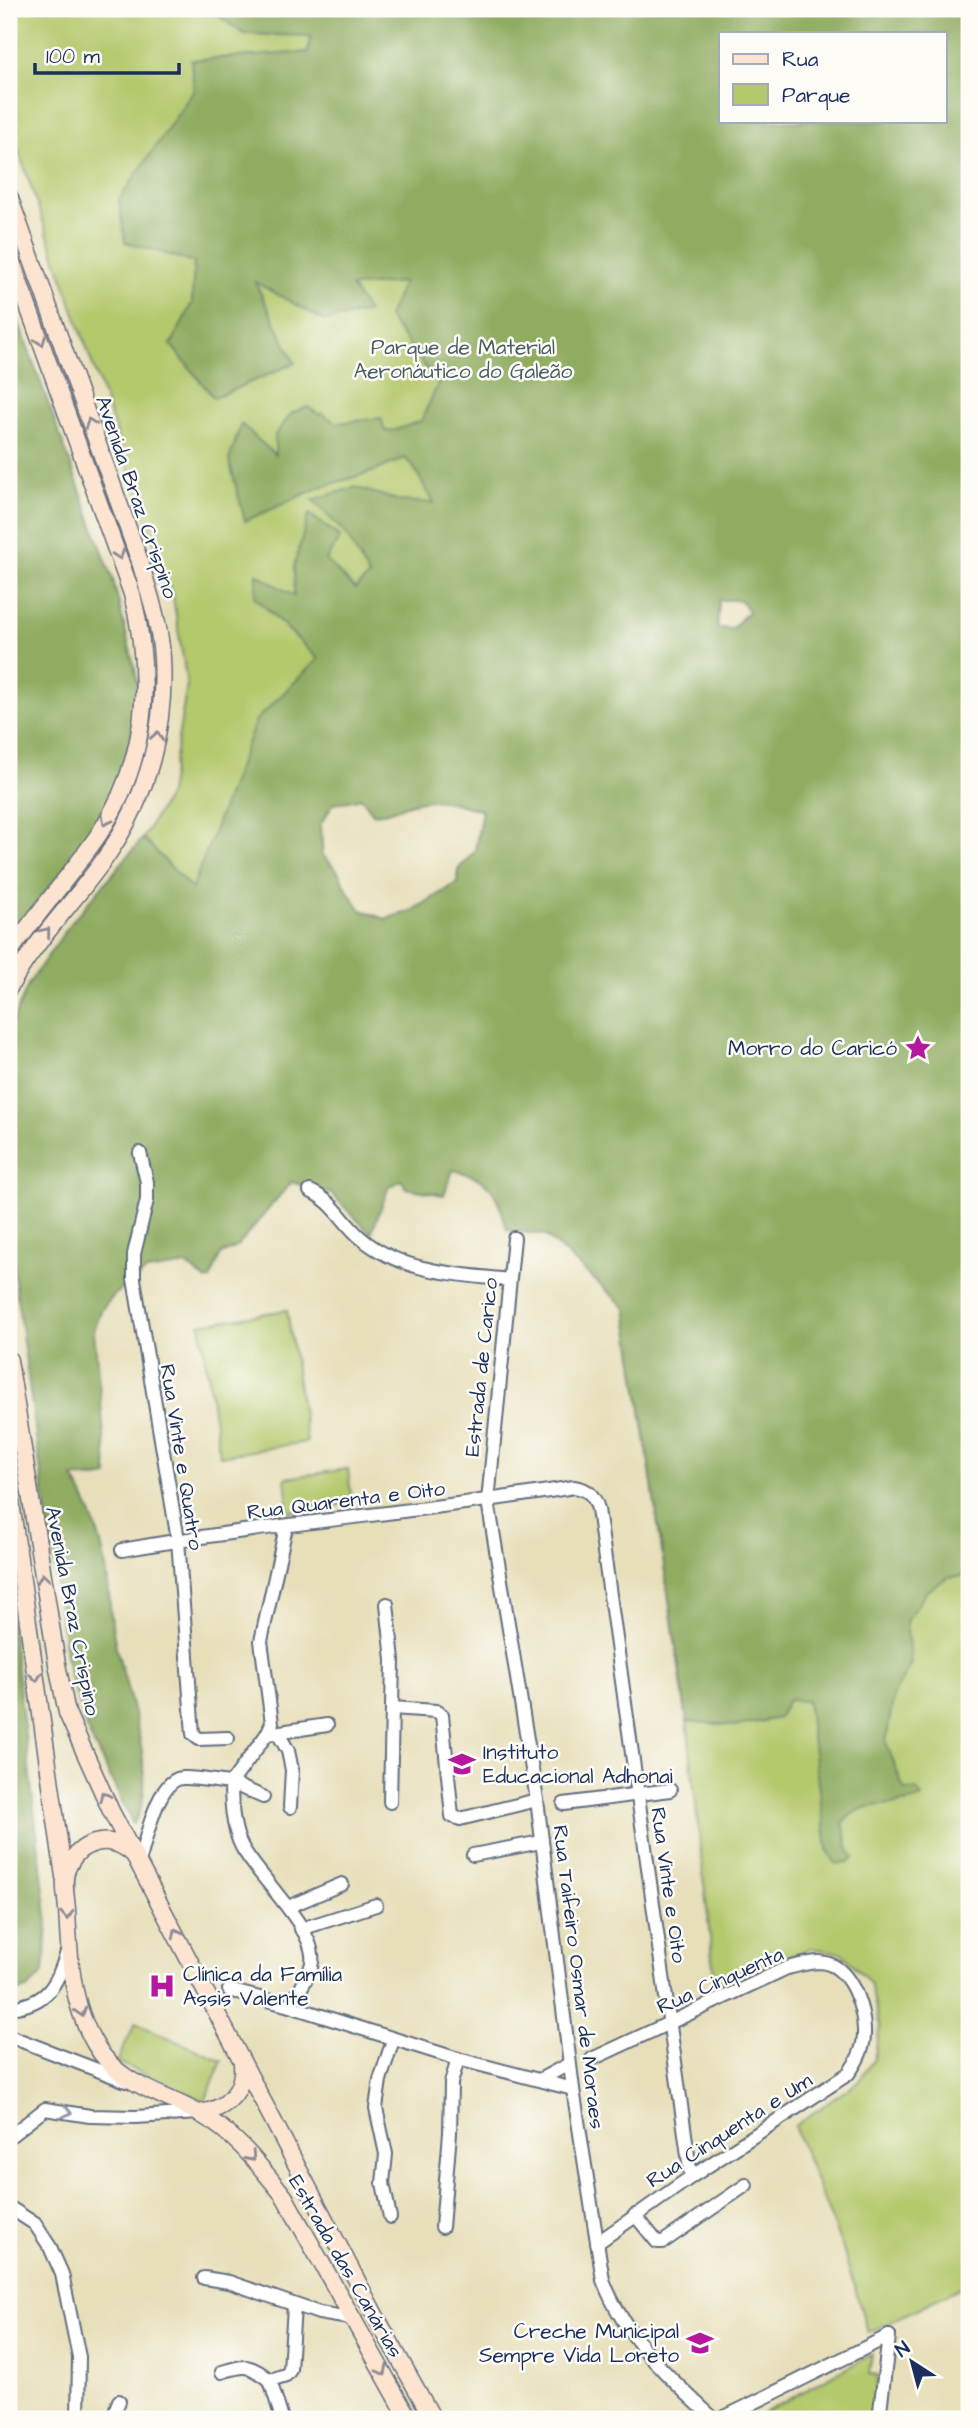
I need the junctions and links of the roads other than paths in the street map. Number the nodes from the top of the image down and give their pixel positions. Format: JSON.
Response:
{"nodes":[{"id":1,"x":9,"y":196,"type":"edge"},
{"id":2,"x":9,"y":254,"type":"edge"},
{"id":3,"x":9,"y":953,"type":"edge"},
{"id":4,"x":9,"y":988,"type":"edge"},
{"id":5,"x":140,"y":1153,"type":"dead end"},
{"id":6,"x":310,"y":1191,"type":"dead end"},
{"id":7,"x":514,"y":1238,"type":"dead end"},
{"id":8,"x":509,"y":1280,"type":"junction"},
{"id":9,"x":9,"y":1360,"type":"edge"},
{"id":10,"x":574,"y":1487,"type":"joint"},
{"id":11,"x":9,"y":1488,"type":"edge"},
{"id":12,"x":488,"y":1501,"type":"junction"},
{"id":13,"x":286,"y":1527,"type":"junction"},
{"id":14,"x":178,"y":1540,"type":"junction"},
{"id":15,"x":122,"y":1550,"type":"dead end"},
{"id":16,"x":387,"y":1605,"type":"dead end"},
{"id":17,"x":392,"y":1708,"type":"junction"},
{"id":18,"x":327,"y":1725,"type":"dead end"},
{"id":19,"x":273,"y":1733,"type":"junction"},
{"id":20,"x":228,"y":1738,"type":"dead end"},
{"id":21,"x":232,"y":1783,"type":"junction"},
{"id":22,"x":670,"y":1790,"type":"dead end"},
{"id":23,"x":637,"y":1794,"type":"junction"},
{"id":24,"x":263,"y":1797,"type":"dead end"},
{"id":25,"x":537,"y":1800,"type":"junction"},
{"id":26,"x":390,"y":1802,"type":"dead end"},
{"id":27,"x":564,"y":1804,"type":"dead end"},
{"id":28,"x":290,"y":1807,"type":"dead end"},
{"id":29,"x":541,"y":1842,"type":"junction"},
{"id":30,"x":473,"y":1855,"type":"dead end"},
{"id":31,"x":137,"y":1859,"type":"junction"},
{"id":32,"x":342,"y":1884,"type":"dead end"},
{"id":33,"x":65,"y":1886,"type":"junction"},
{"id":34,"x":376,"y":1905,"type":"dead end"},
{"id":35,"x":288,"y":1907,"type":"junction"},
{"id":36,"x":301,"y":1929,"type":"junction"},
{"id":37,"x":69,"y":1945,"type":"junction"},
{"id":38,"x":229,"y":1990,"type":"dead end"},
{"id":39,"x":290,"y":2006,"type":"junction"},
{"id":40,"x":9,"y":2008,"type":"edge"},
{"id":41,"x":670,"y":2024,"type":"junction"},
{"id":42,"x":864,"y":2035,"type":"joint"},
{"id":43,"x":9,"y":2036,"type":"edge"},
{"id":44,"x":393,"y":2040,"type":"junction"},
{"id":45,"x":241,"y":2059,"type":"junction"},
{"id":46,"x":458,"y":2059,"type":"junction"},
{"id":47,"x":592,"y":2059,"type":"dead end"},
{"id":48,"x":569,"y":2064,"type":"junction"},
{"id":49,"x":541,"y":2079,"type":"junction"},
{"id":50,"x":137,"y":2086,"type":"junction"},
{"id":51,"x":573,"y":2089,"type":"junction"},
{"id":52,"x":199,"y":2113,"type":"junction"},
{"id":53,"x":9,"y":2137,"type":"edge"},
{"id":54,"x":691,"y":2177,"type":"junction"},
{"id":55,"x":746,"y":2185,"type":"dead end"},
{"id":56,"x":9,"y":2207,"type":"edge"},
{"id":57,"x":635,"y":2215,"type":"junction"},
{"id":58,"x":390,"y":2217,"type":"dead end"},
{"id":59,"x":442,"y":2227,"type":"dead end"},
{"id":60,"x":597,"y":2243,"type":"junction"},
{"id":61,"x":204,"y":2278,"type":"dead end"},
{"id":62,"x":294,"y":2305,"type":"junction"},
{"id":63,"x":355,"y":2319,"type":"junction"},
{"id":64,"x":222,"y":2372,"type":"dead end"},
{"id":65,"x":270,"y":2381,"type":"junction"},
{"id":66,"x":119,"y":2402,"type":"dead end"},
{"id":67,"x":78,"y":2419,"type":"edge"},
{"id":68,"x":112,"y":2419,"type":"edge"},
{"id":69,"x":282,"y":2419,"type":"edge"},
{"id":70,"x":409,"y":2419,"type":"edge"},
{"id":71,"x":433,"y":2419,"type":"edge"},
{"id":72,"x":714,"y":2419,"type":"edge"},
{"id":73,"x":721,"y":2419,"type":"edge"},
{"id":74,"x":879,"y":2419,"type":"edge"}],
"edges":[{"from":4,"to":1,"type":"main road","name":"Avenida Braz Crispino","one_way":true},
{"from":2,"to":3,"type":"main road","name":"Avenida Braz Crispino","one_way":true},
{"from":5,"to":14,"type":"street","name":"Rua Vinte e Quatro"},
{"from":6,"to":8,"type":"street"},
{"from":7,"to":8,"type":"street","name":"Estrada de Carico"},
{"from":8,"to":12,"type":"street","name":"Estrada de Carico"},
{"from":31,"to":9,"type":"main road","name":"Avenida Braz Crispino","one_way":true},
{"from":10,"to":12,"type":"street","name":"Rua Quarenta e Oito"},
{"from":10,"to":23,"type":"street","name":"Rua Vinte e Oito"},
{"from":11,"to":33,"type":"main road","name":"Avenida Braz Crispino","one_way":true},
{"from":12,"to":13,"type":"street","name":"Rua Quarenta e Oito"},
{"from":12,"to":25,"type":"street","name":"Rua Taifeiro Osmar de Moraes"},
{"from":13,"to":14,"type":"street","name":"Rua Quarenta e Oito"},
{"from":13,"to":19,"type":"street"},
{"from":14,"to":15,"type":"street","name":"Rua Quarenta e Oito"},
{"from":14,"to":20,"type":"street","name":"Rua Vinte e Quatro"},
{"from":16,"to":17,"type":"street"},
{"from":17,"to":25,"type":"street"},
{"from":17,"to":26,"type":"street"},
{"from":18,"to":19,"type":"street"},
{"from":19,"to":21,"type":"street"},
{"from":19,"to":28,"type":"street"},
{"from":21,"to":24,"type":"street"},
{"from":21,"to":31,"type":"street"},
{"from":21,"to":35,"type":"street"},
{"from":22,"to":23,"type":"street"},
{"from":23,"to":27,"type":"street"},
{"from":23,"to":41,"type":"street","name":"Rua Vinte e Oito"},
{"from":25,"to":29,"type":"street","name":"Rua Taifeiro Osmar de Moraes"},
{"from":29,"to":30,"type":"street"},
{"from":29,"to":48,"type":"street","name":"Rua Taifeiro Osmar de Moraes"},
{"from":31,"to":33,"type":"main road"},
{"from":45,"to":31,"type":"main road","name":"Estrada das Canárias","one_way":true},
{"from":32,"to":35,"type":"street"},
{"from":33,"to":37,"type":"main road","name":"Estrada das Canárias","one_way":true},
{"from":34,"to":36,"type":"street"},
{"from":35,"to":36,"type":"street"},
{"from":36,"to":39,"type":"street"},
{"from":37,"to":40,"type":"street"},
{"from":37,"to":50,"type":"main road","name":"Estrada das Canárias","one_way":true},
{"from":38,"to":39,"type":"street"},
{"from":39,"to":44,"type":"street"},
{"from":41,"to":42,"type":"street","name":"Rua Cinquenta"},
{"from":41,"to":47,"type":"street","name":"Rua Cinquenta"},
{"from":41,"to":54,"type":"street","name":"Rua Vinte e Oito"},
{"from":42,"to":54,"type":"street","name":"Rua Cinquenta e Um"},
{"from":43,"to":50,"type":"street"},
{"from":44,"to":46,"type":"street"},
{"from":44,"to":58,"type":"street"},
{"from":45,"to":52,"type":"main road"},
{"from":45,"to":71,"type":"main road","name":"Estrada das Canárias"},
{"from":46,"to":49,"type":"street"},
{"from":46,"to":59,"type":"street"},
{"from":48,"to":49,"type":"street"},
{"from":48,"to":51,"type":"street","name":"Rua Taifeiro Osmar de Moraes"},
{"from":49,"to":51,"type":"street"},
{"from":50,"to":52,"type":"main road","name":"Estrada das Canárias"},
{"from":51,"to":60,"type":"street","name":"Rua Taifeiro Osmar de Moraes"},
{"from":53,"to":52,"type":"street","one_way":true},
{"from":52,"to":63,"type":"main road","name":"Estrada das Canárias","one_way":true},
{"from":54,"to":57,"type":"street","name":"Rua Cinquenta e Um"},
{"from":55,"to":57,"type":"street"},
{"from":56,"to":67,"type":"street"},
{"from":57,"to":60,"type":"street","name":"Rua Cinquenta e Um"},
{"from":60,"to":72,"type":"street","name":"Rua Taifeiro Osmar de Moraes"},
{"from":61,"to":62,"type":"street"},
{"from":62,"to":63,"type":"street"},
{"from":62,"to":65,"type":"street"},
{"from":63,"to":70,"type":"main road","name":"Estrada das Canárias","one_way":true},
{"from":64,"to":65,"type":"street"},
{"from":65,"to":69,"type":"street"},
{"from":66,"to":68,"type":"street"},
{"from":73,"to":74,"type":"street"}]}
